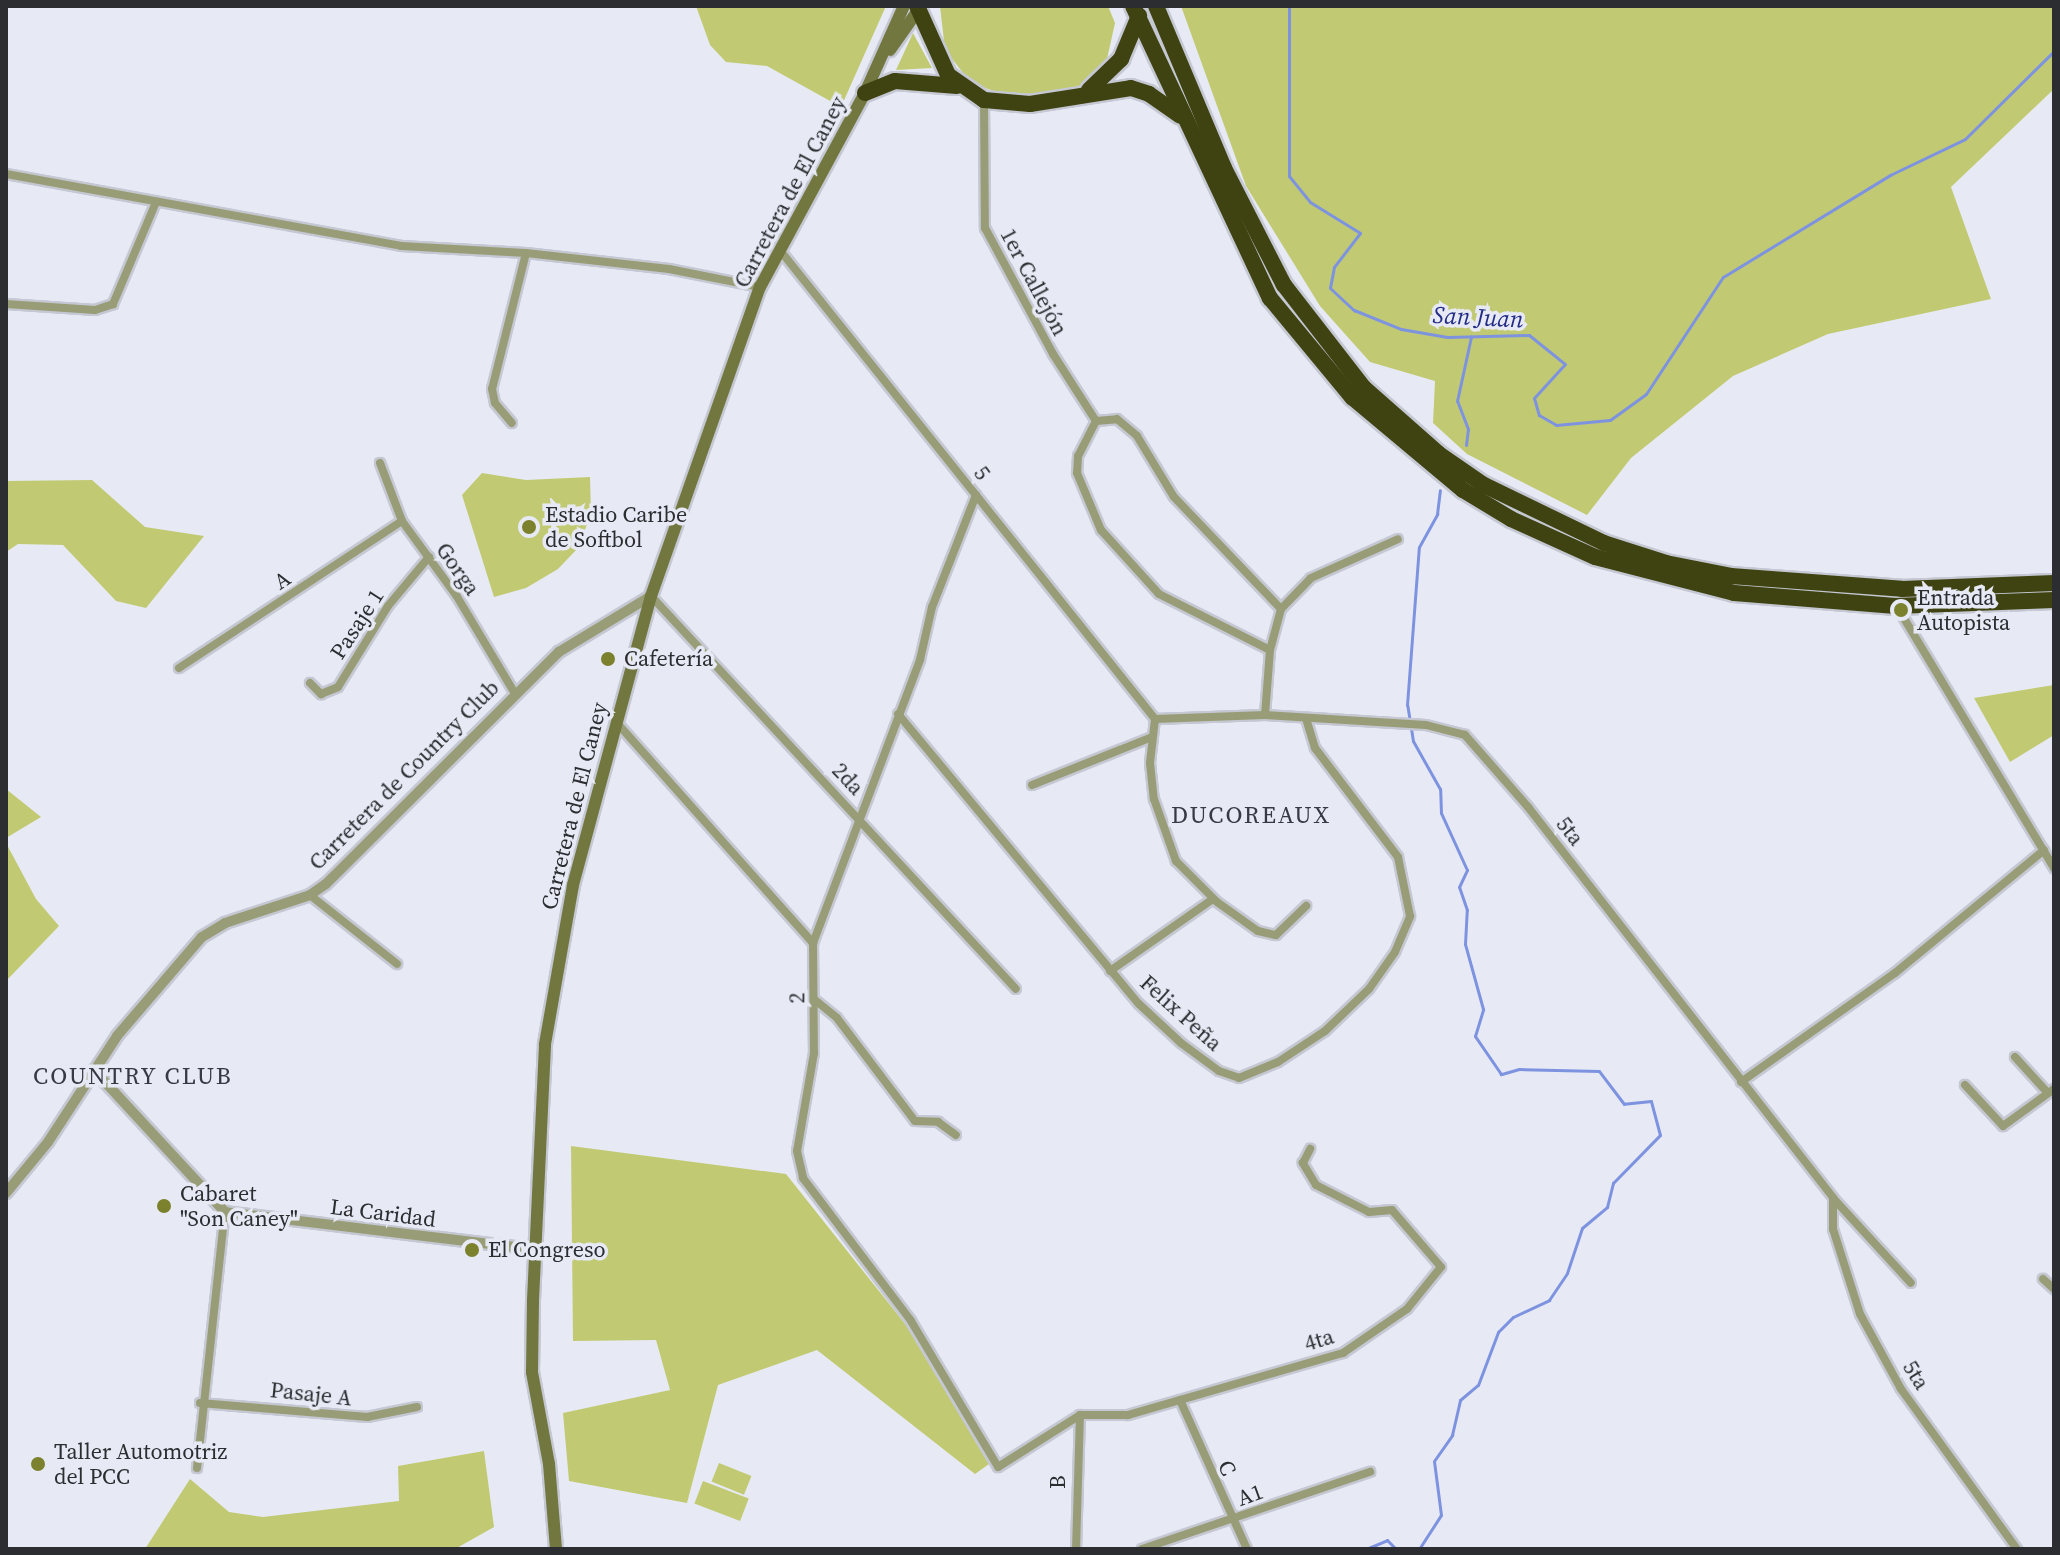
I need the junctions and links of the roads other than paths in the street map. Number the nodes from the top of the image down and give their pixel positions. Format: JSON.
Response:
{"nodes":[{"id":1,"x":1156,"y":6,"type":"edge"},
{"id":2,"x":1167,"y":6,"type":"edge"},
{"id":3,"x":917,"y":7,"type":"edge"},
{"id":4,"x":1136,"y":9,"type":"edge"},
{"id":5,"x":1176,"y":51,"type":"junction"},
{"id":6,"x":957,"y":86,"type":"junction"},
{"id":7,"x":865,"y":93,"type":"junction"},
{"id":8,"x":1084,"y":93,"type":"junction"},
{"id":9,"x":984,"y":100,"type":"junction"},
{"id":10,"x":1182,"y":117,"type":"junction"},
{"id":11,"x":6,"y":174,"type":"edge"},
{"id":12,"x":156,"y":202,"type":"junction"},
{"id":13,"x":779,"y":249,"type":"junction"},
{"id":14,"x":526,"y":253,"type":"junction"},
{"id":15,"x":760,"y":287,"type":"junction"},
{"id":16,"x":6,"y":304,"type":"edge"},
{"id":17,"x":1096,"y":421,"type":"junction"},
{"id":18,"x":512,"y":423,"type":"dead end"},
{"id":19,"x":380,"y":463,"type":"dead end"},
{"id":20,"x":976,"y":495,"type":"junction"},
{"id":21,"x":402,"y":521,"type":"junction"},
{"id":22,"x":1398,"y":539,"type":"dead end"},
{"id":23,"x":429,"y":557,"type":"junction"},
{"id":24,"x":2054,"y":583,"type":"edge"},
{"id":25,"x":1902,"y":589,"type":"junction"},
{"id":26,"x":651,"y":596,"type":"junction"},
{"id":27,"x":2054,"y":600,"type":"edge"},
{"id":28,"x":1895,"y":606,"type":"junction"},
{"id":29,"x":1281,"y":609,"type":"junction"},
{"id":30,"x":1270,"y":650,"type":"junction"},
{"id":31,"x":179,"y":668,"type":"dead end"},
{"id":32,"x":310,"y":683,"type":"dead end"},
{"id":33,"x":514,"y":692,"type":"junction"},
{"id":34,"x":898,"y":714,"type":"junction"},
{"id":35,"x":1265,"y":715,"type":"junction"},
{"id":36,"x":1155,"y":719,"type":"junction"},
{"id":37,"x":615,"y":721,"type":"junction"},
{"id":38,"x":1307,"y":721,"type":"junction"},
{"id":39,"x":1152,"y":737,"type":"junction"},
{"id":40,"x":1032,"y":785,"type":"dead end"},
{"id":41,"x":861,"y":818,"type":"junction"},
{"id":42,"x":2044,"y":850,"type":"junction"},
{"id":43,"x":2054,"y":868,"type":"edge"},
{"id":44,"x":310,"y":895,"type":"junction"},
{"id":45,"x":1213,"y":899,"type":"junction"},
{"id":46,"x":1306,"y":906,"type":"dead end"},
{"id":47,"x":813,"y":943,"type":"junction"},
{"id":48,"x":397,"y":964,"type":"dead end"},
{"id":49,"x":1110,"y":971,"type":"junction"},
{"id":50,"x":1016,"y":989,"type":"dead end"},
{"id":51,"x":815,"y":1000,"type":"junction"},
{"id":52,"x":2015,"y":1057,"type":"dead end"},
{"id":53,"x":94,"y":1070,"type":"junction"},
{"id":54,"x":1741,"y":1082,"type":"junction"},
{"id":55,"x":1965,"y":1085,"type":"dead end"},
{"id":56,"x":2051,"y":1091,"type":"edge"},
{"id":57,"x":956,"y":1135,"type":"dead end"},
{"id":58,"x":1310,"y":1149,"type":"dead end"},
{"id":59,"x":6,"y":1193,"type":"edge"},
{"id":60,"x":1833,"y":1198,"type":"junction"},
{"id":61,"x":225,"y":1212,"type":"junction"},
{"id":62,"x":537,"y":1250,"type":"junction"},
{"id":63,"x":2043,"y":1279,"type":"dead end"},
{"id":64,"x":1911,"y":1283,"type":"dead end"},
{"id":65,"x":2054,"y":1289,"type":"edge"},
{"id":66,"x":1180,"y":1400,"type":"junction"},
{"id":67,"x":200,"y":1403,"type":"junction"},
{"id":68,"x":417,"y":1407,"type":"dead end"},
{"id":69,"x":1080,"y":1415,"type":"junction"},
{"id":70,"x":197,"y":1468,"type":"dead end"},
{"id":71,"x":1370,"y":1472,"type":"dead end"},
{"id":72,"x":1232,"y":1521,"type":"junction"},
{"id":73,"x":1171,"y":1545,"type":"edge"},
{"id":74,"x":556,"y":1549,"type":"edge"},
{"id":75,"x":1076,"y":1549,"type":"edge"},
{"id":76,"x":1142,"y":1549,"type":"edge"},
{"id":77,"x":1247,"y":1549,"type":"edge"},
{"id":78,"x":2017,"y":1549,"type":"edge"}],
"edges":[{"from":1,"to":5,"type":"highway"},
{"from":2,"to":5,"type":"highway"},
{"from":3,"to":6,"type":"highway"},
{"from":3,"to":7,"type":"main road","name":"Carretera de El Caney"},
{"from":4,"to":8,"type":"highway"},
{"from":4,"to":10,"type":"highway"},
{"from":5,"to":25,"type":"highway"},
{"from":6,"to":7,"type":"highway"},
{"from":6,"to":9,"type":"highway"},
{"from":7,"to":13,"type":"main road","name":"Carretera de El Caney"},
{"from":8,"to":9,"type":"highway"},
{"from":8,"to":10,"type":"highway"},
{"from":9,"to":17,"type":"street","name":"1er Callejón"},
{"from":10,"to":28,"type":"highway"},
{"from":11,"to":12,"type":"street"},
{"from":12,"to":14,"type":"street"},
{"from":12,"to":16,"type":"street"},
{"from":13,"to":15,"type":"main road","name":"Carretera de El Caney"},
{"from":13,"to":20,"type":"street","name":"5"},
{"from":14,"to":15,"type":"street"},
{"from":14,"to":18,"type":"street"},
{"from":15,"to":26,"type":"main road","name":"Carretera de El Caney"},
{"from":17,"to":29,"type":"street"},
{"from":17,"to":30,"type":"street"},
{"from":19,"to":21,"type":"street","name":"Gorga"},
{"from":20,"to":34,"type":"street","name":"2"},
{"from":20,"to":36,"type":"street","name":"5"},
{"from":21,"to":23,"type":"street","name":"Gorga"},
{"from":21,"to":31,"type":"street","name":"A"},
{"from":22,"to":29,"type":"street"},
{"from":23,"to":32,"type":"street","name":"Pasaje 1"},
{"from":23,"to":33,"type":"street","name":"Gorga"},
{"from":24,"to":25,"type":"highway"},
{"from":25,"to":28,"type":"street"},
{"from":26,"to":33,"type":"street","name":"Carretera de Country Club"},
{"from":26,"to":37,"type":"main road","name":"Carretera de El Caney"},
{"from":26,"to":41,"type":"street","name":"2da"},
{"from":27,"to":28,"type":"highway"},
{"from":28,"to":42,"type":"street"},
{"from":29,"to":30,"type":"street"},
{"from":30,"to":35,"type":"street"},
{"from":33,"to":44,"type":"street","name":"Carretera de Country Club"},
{"from":34,"to":41,"type":"street","name":"2"},
{"from":34,"to":49,"type":"street","name":"Felix Peña"},
{"from":35,"to":36,"type":"street","name":"5ta"},
{"from":35,"to":38,"type":"street","name":"5ta"},
{"from":36,"to":39,"type":"street"},
{"from":37,"to":47,"type":"street"},
{"from":37,"to":62,"type":"main road","name":"Carretera de El Caney"},
{"from":38,"to":49,"type":"street","name":"Felix Peña"},
{"from":38,"to":54,"type":"street","name":"5ta"},
{"from":39,"to":40,"type":"street"},
{"from":39,"to":45,"type":"street"},
{"from":41,"to":47,"type":"street","name":"2"},
{"from":41,"to":50,"type":"street","name":"2da"},
{"from":42,"to":43,"type":"street"},
{"from":42,"to":54,"type":"street"},
{"from":44,"to":48,"type":"street"},
{"from":44,"to":53,"type":"street","name":"Carretera de Country Club"},
{"from":45,"to":46,"type":"street"},
{"from":45,"to":49,"type":"street"},
{"from":47,"to":51,"type":"street","name":"2"},
{"from":51,"to":57,"type":"street"},
{"from":51,"to":69,"type":"street","name":"2"},
{"from":52,"to":56,"type":"street"},
{"from":53,"to":59,"type":"street","name":"Carretera de Country Club"},
{"from":53,"to":61,"type":"street"},
{"from":54,"to":60,"type":"street","name":"5ta"},
{"from":55,"to":56,"type":"street"},
{"from":58,"to":66,"type":"street","name":"4ta"},
{"from":60,"to":64,"type":"street","name":"5ta"},
{"from":60,"to":78,"type":"street","name":"5ta"},
{"from":61,"to":62,"type":"street","name":"La Caridad"},
{"from":61,"to":67,"type":"street"},
{"from":62,"to":74,"type":"main road","name":"Carretera de El Caney"},
{"from":63,"to":65,"type":"street"},
{"from":66,"to":69,"type":"street","name":"4ta"},
{"from":66,"to":72,"type":"street","name":"C"},
{"from":67,"to":68,"type":"street","name":"Pasaje A"},
{"from":67,"to":70,"type":"street"},
{"from":69,"to":75,"type":"street","name":"B"},
{"from":71,"to":72,"type":"street","name":"A1"},
{"from":72,"to":73,"type":"street","name":"A1"},
{"from":72,"to":77,"type":"street","name":"C"},
{"from":73,"to":76,"type":"street","name":"A1"}]}
